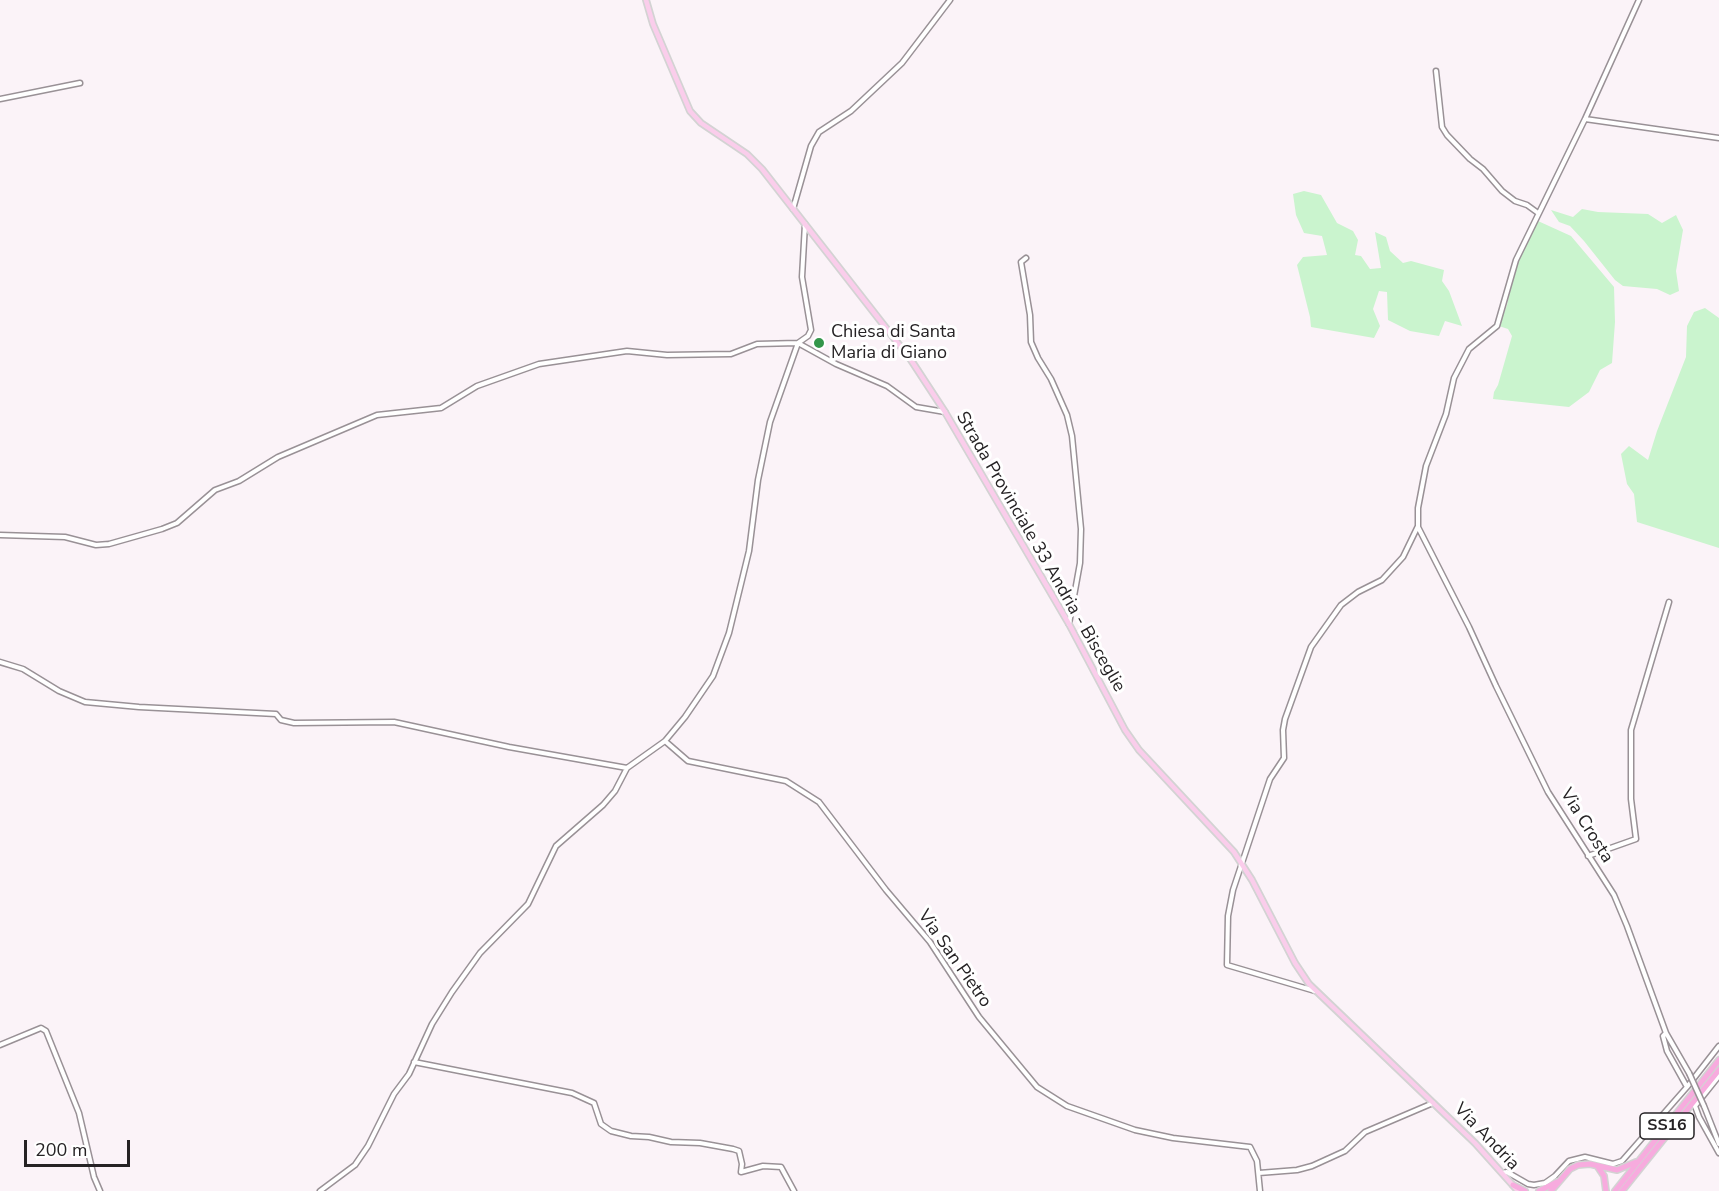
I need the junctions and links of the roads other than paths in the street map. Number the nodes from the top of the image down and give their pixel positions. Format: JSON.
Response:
{"nodes":[{"id":1,"x":646,"y":0,"type":"edge"},
{"id":2,"x":950,"y":0,"type":"edge"},
{"id":3,"x":1640,"y":0,"type":"edge"},
{"id":4,"x":1436,"y":72,"type":"dead end"},
{"id":5,"x":80,"y":83,"type":"dead end"},
{"id":6,"x":0,"y":99,"type":"edge"},
{"id":7,"x":1586,"y":119,"type":"junction"},
{"id":8,"x":1719,"y":138,"type":"edge"},
{"id":9,"x":793,"y":209,"type":"junction"},
{"id":10,"x":1538,"y":213,"type":"junction"},
{"id":11,"x":805,"y":224,"type":"junction"},
{"id":12,"x":1026,"y":258,"type":"dead end"},
{"id":13,"x":798,"y":344,"type":"junction"},
{"id":14,"x":945,"y":412,"type":"junction"},
{"id":15,"x":1418,"y":526,"type":"junction"},
{"id":16,"x":0,"y":535,"type":"edge"},
{"id":17,"x":1669,"y":602,"type":"dead end"},
{"id":18,"x":1069,"y":624,"type":"junction"},
{"id":19,"x":0,"y":662,"type":"edge"},
{"id":20,"x":665,"y":741,"type":"junction"},
{"id":21,"x":627,"y":768,"type":"junction"},
{"id":22,"x":1588,"y":856,"type":"junction"},
{"id":23,"x":1242,"y":865,"type":"junction"},
{"id":24,"x":1316,"y":991,"type":"junction"},
{"id":25,"x":1666,"y":1033,"type":"junction"},
{"id":26,"x":0,"y":1045,"type":"edge"},
{"id":27,"x":1719,"y":1046,"type":"edge"},
{"id":28,"x":1719,"y":1060,"type":"edge"},
{"id":29,"x":414,"y":1062,"type":"junction"},
{"id":30,"x":1719,"y":1070,"type":"edge"},
{"id":31,"x":1719,"y":1076,"type":"edge"},
{"id":32,"x":1687,"y":1087,"type":"junction"},
{"id":33,"x":1434,"y":1102,"type":"junction"},
{"id":34,"x":1719,"y":1144,"type":"edge"},
{"id":35,"x":1719,"y":1153,"type":"edge"},
{"id":36,"x":1640,"y":1160,"type":"junction"},
{"id":37,"x":1598,"y":1167,"type":"junction"},
{"id":38,"x":1259,"y":1173,"type":"junction"},
{"id":39,"x":1503,"y":1173,"type":"junction"},
{"id":40,"x":1514,"y":1185,"type":"junction"},
{"id":41,"x":1548,"y":1190,"type":"edge"},
{"id":42,"x":100,"y":1191,"type":"edge"},
{"id":43,"x":320,"y":1191,"type":"edge"},
{"id":44,"x":794,"y":1191,"type":"edge"},
{"id":45,"x":1260,"y":1191,"type":"edge"},
{"id":46,"x":1518,"y":1191,"type":"edge"},
{"id":47,"x":1525,"y":1191,"type":"edge"},
{"id":48,"x":1539,"y":1191,"type":"edge"},
{"id":49,"x":1606,"y":1191,"type":"edge"},
{"id":50,"x":1615,"y":1191,"type":"edge"},
{"id":51,"x":1622,"y":1191,"type":"edge"}],
"edges":[{"from":1,"to":9,"type":"main road","name":"Strada Provinciale 33 Andria - Bisceglie"},
{"from":2,"to":9,"type":"street"},
{"from":3,"to":7,"type":"street"},
{"from":4,"to":10,"type":"street"},
{"from":5,"to":6,"type":"street"},
{"from":7,"to":8,"type":"street"},
{"from":7,"to":10,"type":"street"},
{"from":9,"to":11,"type":"main road","name":"Strada Provinciale 33 Andria - Bisceglie"},
{"from":10,"to":15,"type":"street"},
{"from":11,"to":13,"type":"street"},
{"from":11,"to":14,"type":"main road","name":"Strada Provinciale 33 Andria - Bisceglie"},
{"from":12,"to":18,"type":"street"},
{"from":13,"to":14,"type":"street"},
{"from":13,"to":16,"type":"street"},
{"from":13,"to":20,"type":"street"},
{"from":14,"to":18,"type":"main road","name":"Strada Provinciale 33 Andria - Bisceglie"},
{"from":15,"to":22,"type":"street","name":"Via Crosta"},
{"from":15,"to":23,"type":"street"},
{"from":17,"to":22,"type":"street"},
{"from":18,"to":23,"type":"main road","name":"Strada Provinciale 33 Andria - Bisceglie"},
{"from":19,"to":21,"type":"street"},
{"from":20,"to":21,"type":"street"},
{"from":20,"to":38,"type":"street","name":"Via San Pietro"},
{"from":21,"to":29,"type":"street"},
{"from":22,"to":25,"type":"street","name":"Via Crosta"},
{"from":23,"to":24,"type":"main road","name":"Strada Provinciale 33 Andria - Bisceglie"},
{"from":23,"to":24,"type":"street"},
{"from":24,"to":33,"type":"main road","name":"Strada Provinciale 33 Andria - Bisceglie"},
{"from":25,"to":32,"type":"street"},
{"from":25,"to":34,"type":"street","name":"Via Crosta","bridge":true},
{"from":26,"to":42,"type":"street"},
{"from":27,"to":32,"type":"street"},
{"from":28,"to":36,"type":"highway","number":"SS16"},
{"from":29,"to":43,"type":"street"},
{"from":29,"to":44,"type":"street"},
{"from":30,"to":51,"type":"highway","number":"SS16"},
{"from":31,"to":35,"type":"street"},
{"from":32,"to":39,"type":"street"},
{"from":33,"to":38,"type":"street"},
{"from":33,"to":39,"type":"main road","name":"Via Andria"},
{"from":36,"to":37,"type":"highway","number":"SS16"},
{"from":36,"to":50,"type":"highway","number":"SS16"},
{"from":37,"to":41,"type":"highway","number":"SS16"},
{"from":37,"to":49,"type":"highway"},
{"from":38,"to":45,"type":"street"},
{"from":39,"to":40,"type":"main road","name":"Via Andria"},
{"from":40,"to":46,"type":"main road","name":"Via Andria"},
{"from":40,"to":47,"type":"highway"},
{"from":41,"to":48,"type":"highway","number":"SS16"}]}
